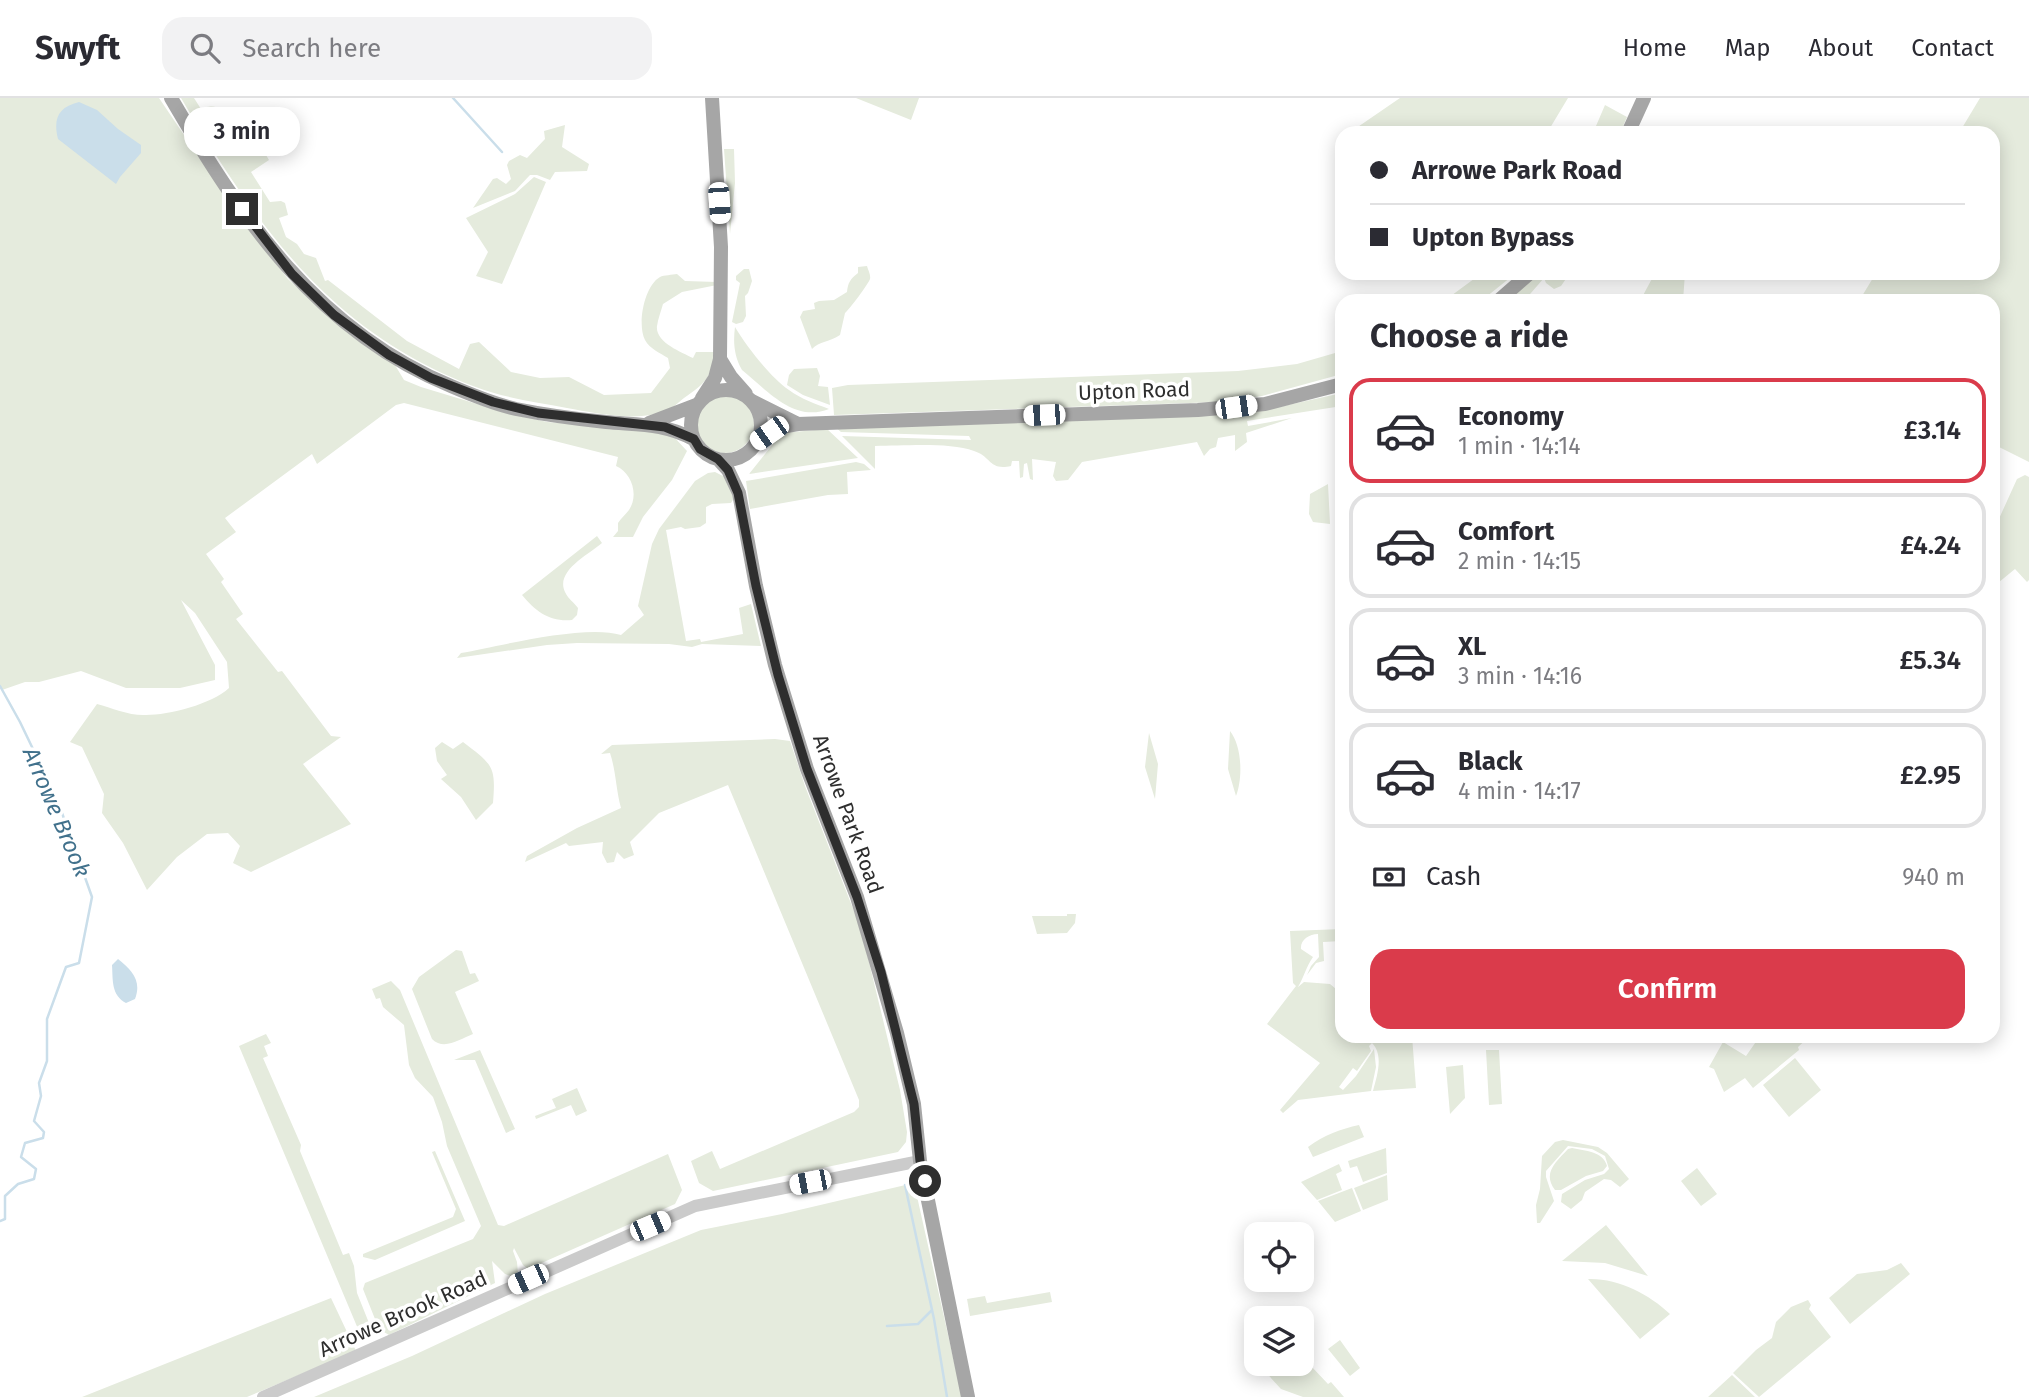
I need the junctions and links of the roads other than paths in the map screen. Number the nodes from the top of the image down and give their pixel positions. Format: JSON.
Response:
{"nodes":[{"id":1,"x":171,"y":98,"type":"edge"},
{"id":2,"x":712,"y":98,"type":"edge"},
{"id":3,"x":1644,"y":98,"type":"edge"},
{"id":4,"x":1631,"y":126,"type":"edge"},
{"id":5,"x":1522,"y":280,"type":"edge"},
{"id":6,"x":1506,"y":294,"type":"edge"},
{"id":7,"x":720,"y":359,"type":"junction"},
{"id":8,"x":1335,"y":386,"type":"edge"},
{"id":9,"x":751,"y":400,"type":"junction"},
{"id":10,"x":699,"y":402,"type":"junction"},
{"id":11,"x":648,"y":424,"type":"junction"},
{"id":12,"x":798,"y":424,"type":"junction"},
{"id":13,"x":694,"y":439,"type":"junction"},
{"id":14,"x":754,"y":446,"type":"junction"},
{"id":15,"x":718,"y":459,"type":"junction"},
{"id":16,"x":738,"y":493,"type":"junction"},
{"id":17,"x":920,"y":1161,"type":"junction"},
{"id":18,"x":263,"y":1397,"type":"edge"},
{"id":19,"x":968,"y":1397,"type":"edge"}],
"edges":[{"from":1,"to":11,"type":"main road"},
{"from":2,"to":7,"type":"main road"},
{"from":3,"to":4,"type":"main road"},
{"from":5,"to":6,"type":"main road"},
{"from":7,"to":9,"type":"main road"},
{"from":7,"to":10,"type":"main road"},
{"from":8,"to":12,"type":"main road","name":"Upton Road"},
{"from":9,"to":10,"type":"main road"},
{"from":9,"to":12,"type":"main road","name":"Upton Road"},
{"from":9,"to":14,"type":"main road"},
{"from":10,"to":11,"type":"main road"},
{"from":10,"to":13,"type":"main road"},
{"from":11,"to":13,"type":"main road"},
{"from":12,"to":14,"type":"main road","name":"Upton Road"},
{"from":13,"to":15,"type":"main road"},
{"from":14,"to":15,"type":"main road"},
{"from":14,"to":16,"type":"main road","name":"Arrowe Park Road"},
{"from":15,"to":16,"type":"main road","name":"Arrowe Park Road"},
{"from":16,"to":17,"type":"main road","name":"Arrowe Park Road"},
{"from":17,"to":18,"type":"street","name":"Arrowe Brook Road"},
{"from":17,"to":19,"type":"main road","name":"Arrowe Park Road"}]}
